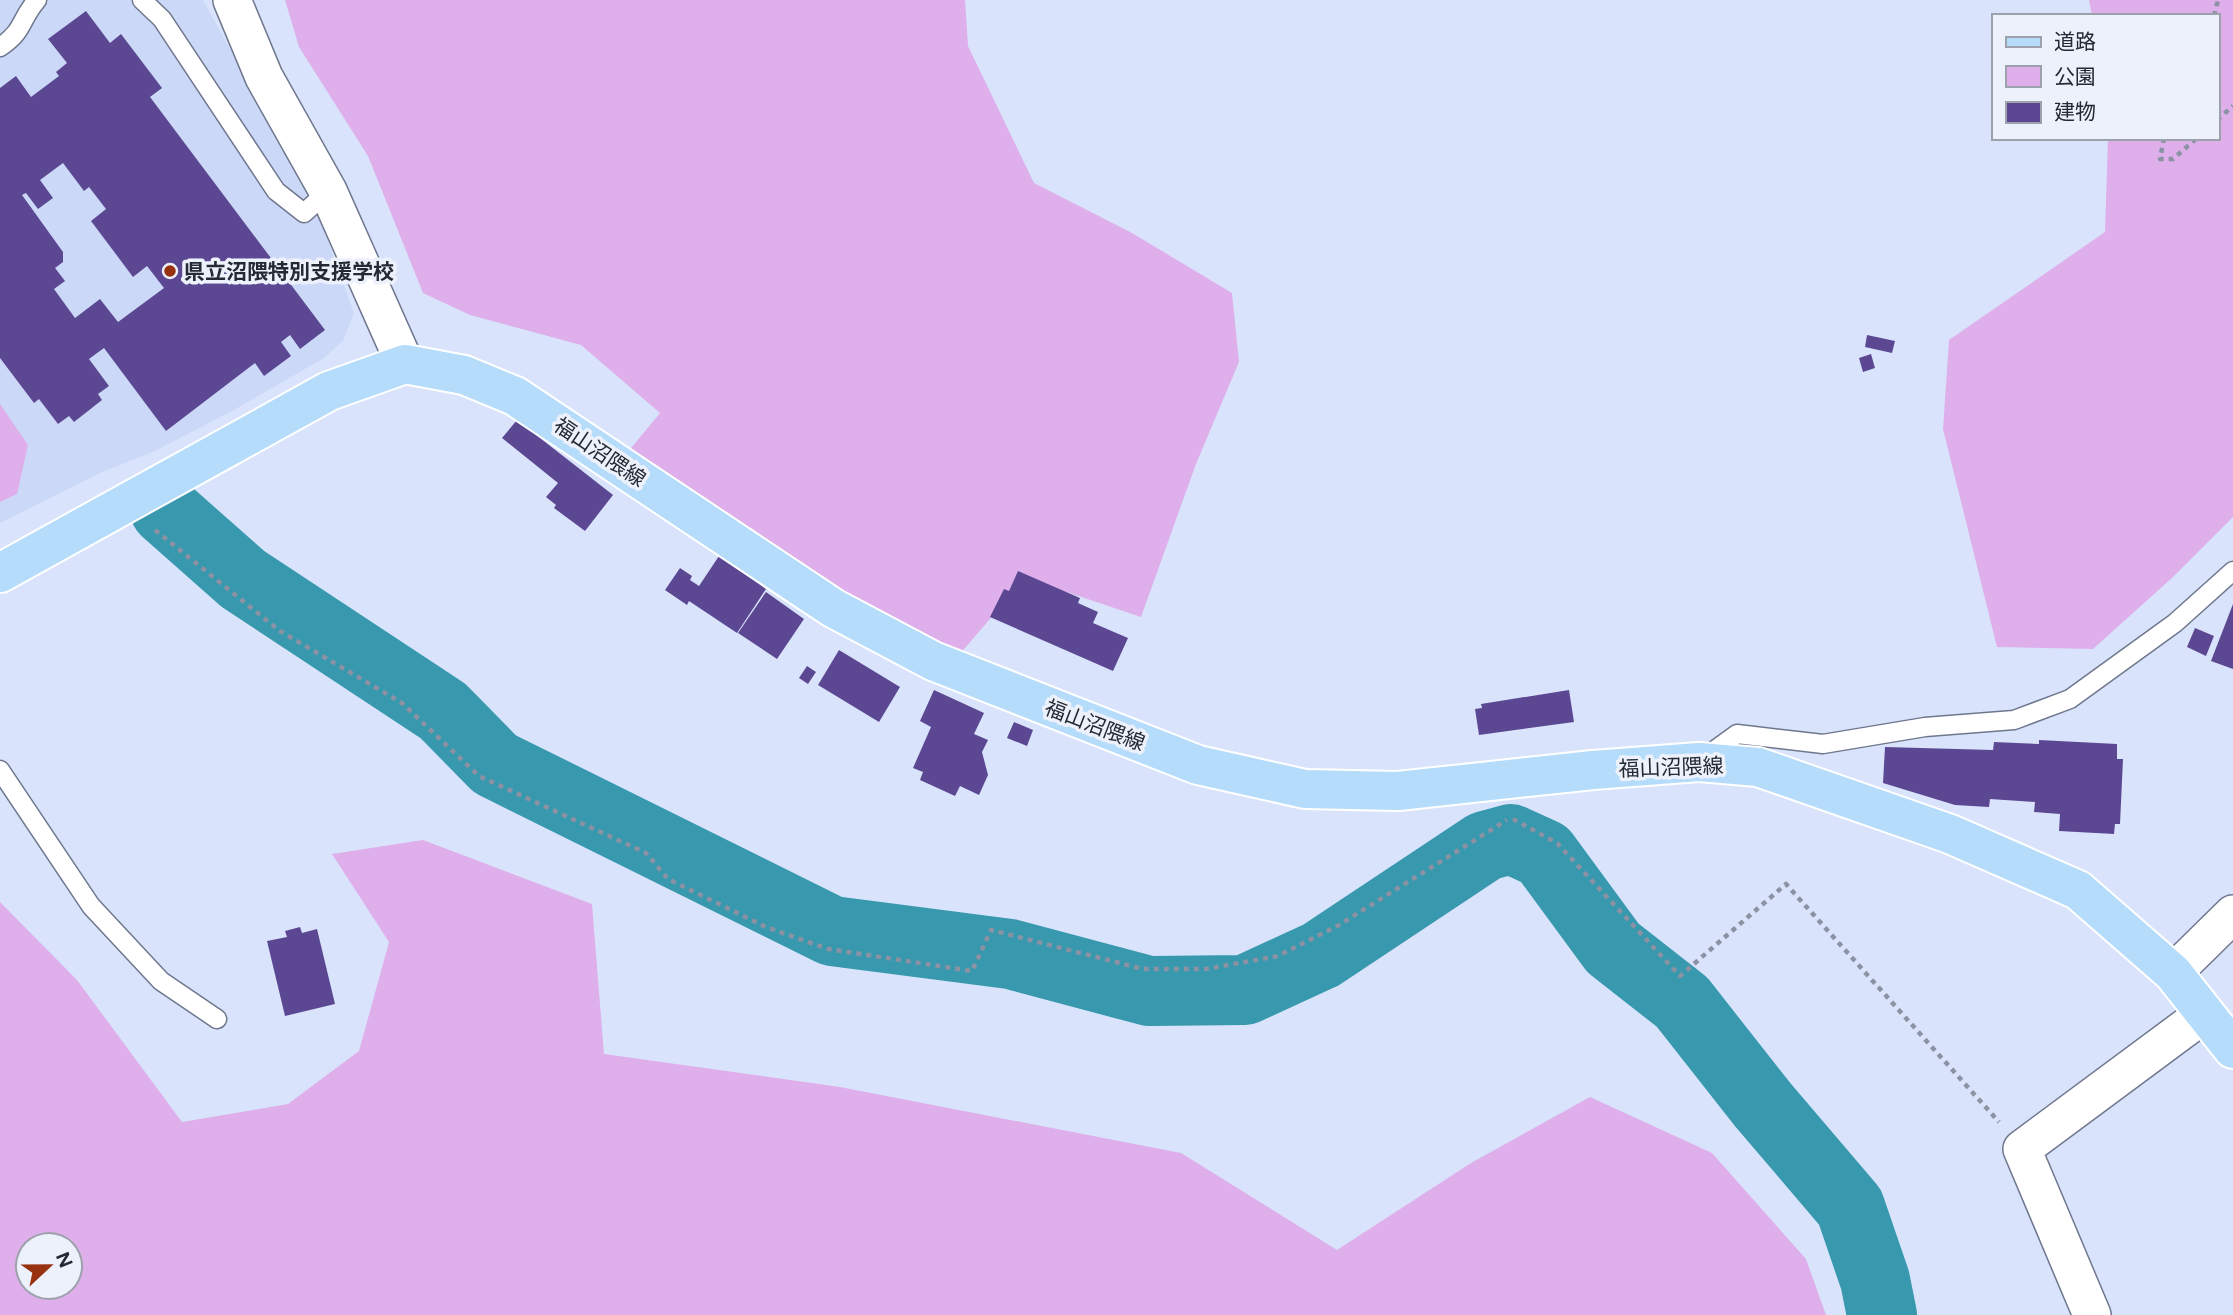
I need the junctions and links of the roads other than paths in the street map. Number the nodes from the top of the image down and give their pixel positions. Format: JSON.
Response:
{"nodes":[{"id":1,"x":37,"y":0,"type":"edge"},
{"id":2,"x":142,"y":0,"type":"edge"},
{"id":3,"x":232,"y":0,"type":"edge"},
{"id":4,"x":0,"y":47,"type":"edge"},
{"id":5,"x":328,"y":191,"type":"junction"},
{"id":6,"x":405,"y":364,"type":"junction"},
{"id":7,"x":2233,"y":571,"type":"edge"},
{"id":8,"x":0,"y":573,"type":"edge"},
{"id":9,"x":1699,"y":762,"type":"junction"},
{"id":10,"x":0,"y":770,"type":"edge"},
{"id":11,"x":2233,"y":914,"type":"edge"},
{"id":12,"x":2174,"y":973,"type":"junction"},
{"id":13,"x":2204,"y":1014,"type":"junction"},
{"id":14,"x":217,"y":1018,"type":"dead end"},
{"id":15,"x":2233,"y":1049,"type":"edge"},
{"id":16,"x":2092,"y":1315,"type":"edge"}],
"edges":[{"from":1,"to":4,"type":"lane"},
{"from":2,"to":5,"type":"lane"},
{"from":3,"to":5,"type":"street"},
{"from":5,"to":6,"type":"street"},
{"from":6,"to":8,"type":"main road"},
{"from":6,"to":9,"type":"main road","name":"福山沼隈線"},
{"from":7,"to":9,"type":"lane"},
{"from":9,"to":12,"type":"main road","name":"福山沼隈線"},
{"from":10,"to":14,"type":"lane"},
{"from":11,"to":12,"type":"street"},
{"from":12,"to":13,"type":"main road","name":"福山沼隈線"},
{"from":13,"to":15,"type":"main road","name":"福山沼隈線"},
{"from":13,"to":16,"type":"street"}]}
